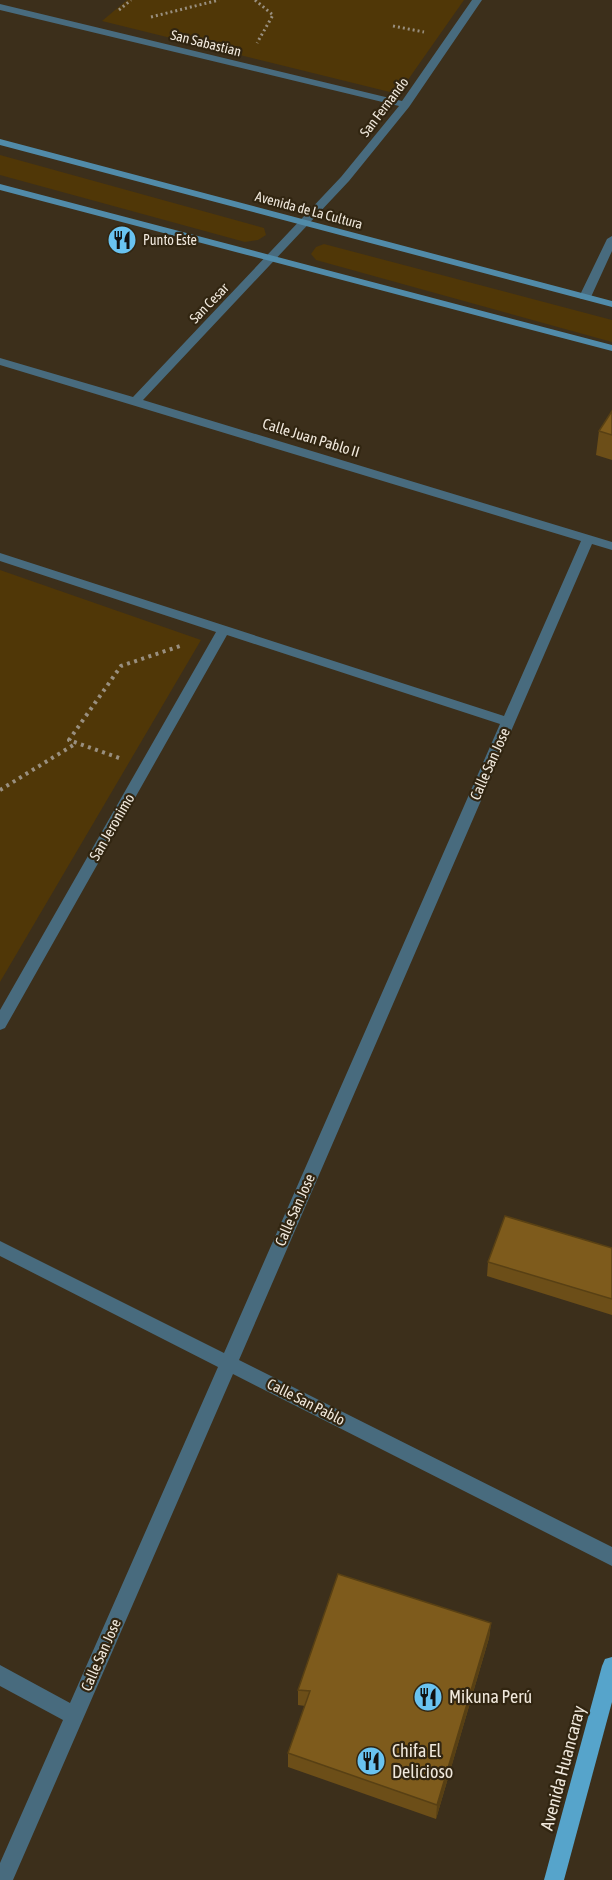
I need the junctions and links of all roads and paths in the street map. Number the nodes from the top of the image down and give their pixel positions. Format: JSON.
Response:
{"nodes":[{"id":1,"x":219,"y":0,"type":"edge"},
{"id":2,"x":255,"y":0,"type":"edge"},
{"id":3,"x":477,"y":0,"type":"edge"},
{"id":4,"x":0,"y":7,"type":"edge"},
{"id":5,"x":150,"y":17,"type":"dead end"},
{"id":6,"x":393,"y":26,"type":"dead end"},
{"id":7,"x":433,"y":33,"type":"dead end"},
{"id":8,"x":256,"y":44,"type":"dead end"},
{"id":9,"x":405,"y":105,"type":"junction"},
{"id":10,"x":0,"y":142,"type":"edge"},
{"id":11,"x":0,"y":187,"type":"edge"},
{"id":12,"x":304,"y":224,"type":"junction"},
{"id":13,"x":612,"y":238,"type":"edge"},
{"id":14,"x":272,"y":258,"type":"junction"},
{"id":15,"x":585,"y":297,"type":"junction"},
{"id":16,"x":612,"y":304,"type":"edge"},
{"id":17,"x":612,"y":348,"type":"edge"},
{"id":18,"x":0,"y":361,"type":"edge"},
{"id":19,"x":135,"y":402,"type":"junction"},
{"id":20,"x":588,"y":539,"type":"junction"},
{"id":21,"x":612,"y":546,"type":"edge"},
{"id":22,"x":0,"y":557,"type":"edge"},
{"id":23,"x":223,"y":630,"type":"junction"},
{"id":24,"x":192,"y":642,"type":"dead end"},
{"id":25,"x":508,"y":722,"type":"junction"},
{"id":26,"x":75,"y":744,"type":"junction"},
{"id":27,"x":123,"y":759,"type":"dead end"},
{"id":28,"x":0,"y":790,"type":"edge"},
{"id":29,"x":0,"y":1024,"type":"edge"},
{"id":30,"x":0,"y":1248,"type":"edge"},
{"id":31,"x":229,"y":1363,"type":"junction"},
{"id":32,"x":612,"y":1557,"type":"edge"},
{"id":33,"x":612,"y":1666,"type":"edge"},
{"id":34,"x":0,"y":1675,"type":"edge"},
{"id":35,"x":75,"y":1716,"type":"junction"},
{"id":36,"x":3,"y":1880,"type":"edge"},
{"id":37,"x":554,"y":1880,"type":"edge"}],
"edges":[{"from":1,"to":5,"type":"path"},
{"from":2,"to":8,"type":"path"},
{"from":3,"to":9,"type":"street","name":"San Fernando"},
{"from":4,"to":9,"type":"street","name":"San Sabastian"},
{"from":6,"to":7,"type":"path"},
{"from":9,"to":12,"type":"street","name":"San Fernando"},
{"from":10,"to":12,"type":"main road","name":"Avenida de La Cultura"},
{"from":11,"to":14,"type":"main road"},
{"from":12,"to":14,"type":"street","name":"San Cesar"},
{"from":12,"to":15,"type":"main road","name":"Avenida de La Cultura"},
{"from":13,"to":15,"type":"street"},
{"from":14,"to":17,"type":"main road"},
{"from":14,"to":19,"type":"street","name":"San Cesar"},
{"from":15,"to":16,"type":"main road","name":"Avenida de La Cultura"},
{"from":18,"to":19,"type":"street","name":"Calle Juan Pablo II"},
{"from":19,"to":20,"type":"street","name":"Calle Juan Pablo II"},
{"from":20,"to":21,"type":"street","name":"Calle Juan Pablo II"},
{"from":20,"to":25,"type":"street","name":"Calle San Jose"},
{"from":22,"to":23,"type":"street"},
{"from":23,"to":25,"type":"street"},
{"from":23,"to":29,"type":"street","name":"San Jeronimo"},
{"from":24,"to":26,"type":"path"},
{"from":25,"to":31,"type":"street","name":"Calle San Jose"},
{"from":26,"to":27,"type":"path"},
{"from":26,"to":28,"type":"path"},
{"from":30,"to":31,"type":"street","name":"Calle San Pablo"},
{"from":31,"to":32,"type":"street","name":"Calle San Pablo"},
{"from":31,"to":35,"type":"street","name":"Calle San Jose"},
{"from":33,"to":37,"type":"main road","name":"Avenida Huancaray"},
{"from":34,"to":35,"type":"street"},
{"from":35,"to":36,"type":"street","name":"Calle San Jose"}]}
